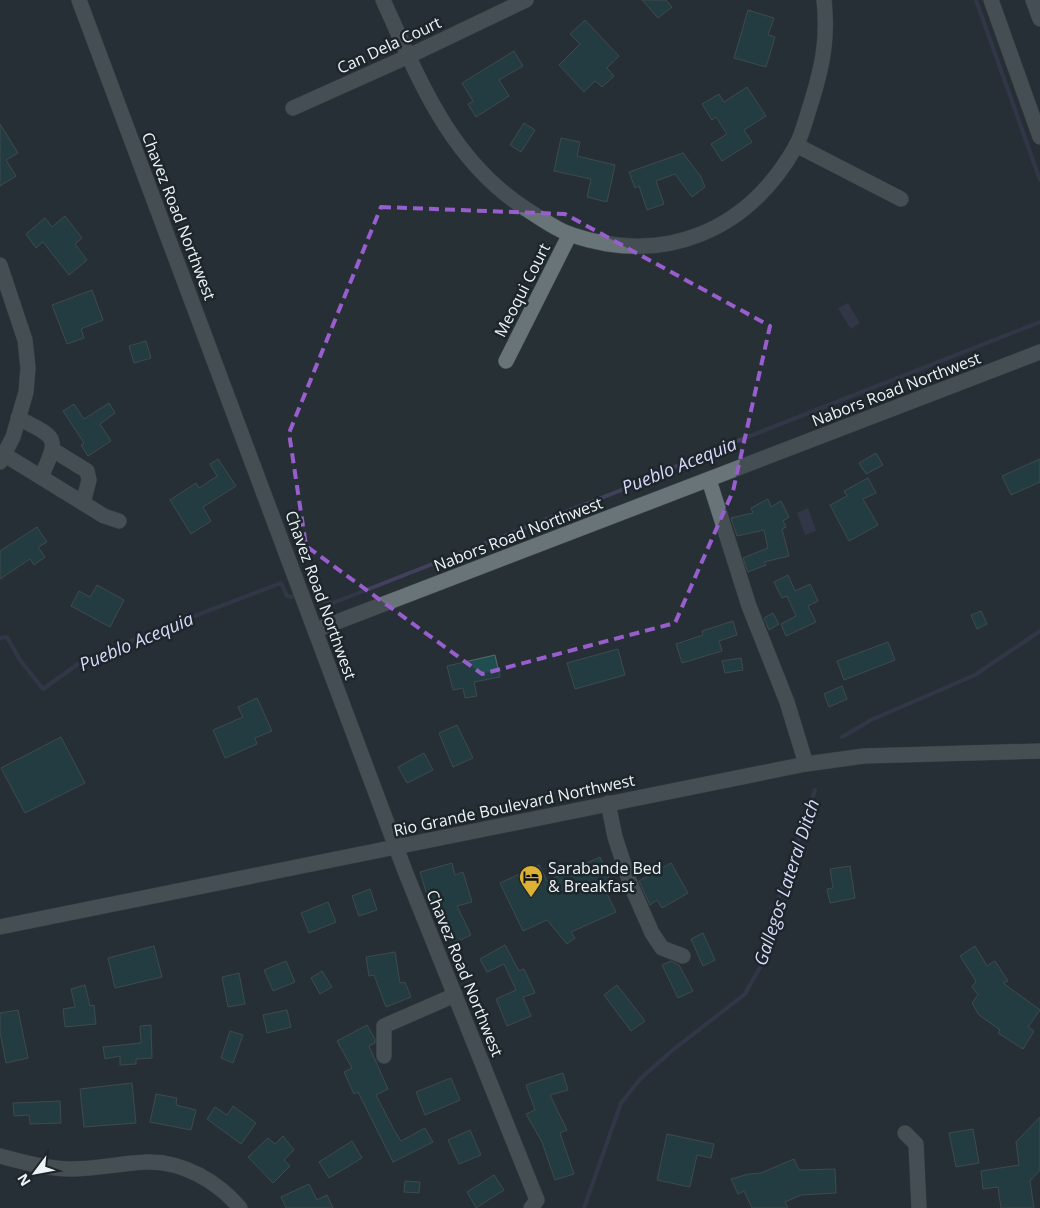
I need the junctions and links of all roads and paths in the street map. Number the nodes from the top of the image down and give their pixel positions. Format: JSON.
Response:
{"nodes":[{"id":1,"x":80,"y":0,"type":"edge"},
{"id":2,"x":384,"y":0,"type":"edge"},
{"id":3,"x":526,"y":0,"type":"edge"},
{"id":4,"x":824,"y":0,"type":"edge"},
{"id":5,"x":991,"y":0,"type":"edge"},
{"id":6,"x":1033,"y":0,"type":"edge"},
{"id":7,"x":1040,"y":19,"type":"edge"},
{"id":8,"x":409,"y":56,"type":"junction"},
{"id":9,"x":293,"y":108,"type":"dead end"},
{"id":10,"x":1040,"y":138,"type":"edge"},
{"id":11,"x":796,"y":145,"type":"junction"},
{"id":12,"x":901,"y":199,"type":"dead end"},
{"id":13,"x":570,"y":234,"type":"junction"},
{"id":14,"x":0,"y":265,"type":"edge"},
{"id":15,"x":1040,"y":352,"type":"edge"},
{"id":16,"x":506,"y":361,"type":"dead end"},
{"id":17,"x":18,"y":418,"type":"junction"},
{"id":18,"x":53,"y":450,"type":"junction"},
{"id":19,"x":3,"y":458,"type":"edge"},
{"id":20,"x":41,"y":477,"type":"junction"},
{"id":21,"x":709,"y":480,"type":"junction"},
{"id":22,"x":83,"y":503,"type":"junction"},
{"id":23,"x":118,"y":521,"type":"dead end"},
{"id":24,"x":316,"y":630,"type":"junction"},
{"id":25,"x":1040,"y":751,"type":"edge"},
{"id":26,"x":806,"y":764,"type":"junction"},
{"id":27,"x":608,"y":803,"type":"junction"},
{"id":28,"x":396,"y":847,"type":"junction"},
{"id":29,"x":0,"y":928,"type":"edge"},
{"id":30,"x":683,"y":956,"type":"dead end"},
{"id":31,"x":455,"y":995,"type":"junction"},
{"id":32,"x":384,"y":1056,"type":"dead end"},
{"id":33,"x":905,"y":1133,"type":"dead end"},
{"id":34,"x":0,"y":1156,"type":"edge"},
{"id":35,"x":534,"y":1204,"type":"edge"},
{"id":36,"x":240,"y":1208,"type":"edge"},
{"id":37,"x":919,"y":1208,"type":"edge"}],
"edges":[{"from":1,"to":24,"type":"street","name":"Chavez Road Northwest"},
{"from":2,"to":8,"type":"street"},
{"from":3,"to":8,"type":"street","name":"Can Dela Court"},
{"from":4,"to":11,"type":"street"},
{"from":5,"to":10,"type":"street"},
{"from":6,"to":7,"type":"street"},
{"from":8,"to":9,"type":"street","name":"Can Dela Court"},
{"from":8,"to":13,"type":"street"},
{"from":11,"to":12,"type":"street"},
{"from":11,"to":13,"type":"street"},
{"from":13,"to":16,"type":"street","name":"Meoqui Court"},
{"from":14,"to":17,"type":"street"},
{"from":15,"to":21,"type":"street","name":"Nabors Road Northwest"},
{"from":17,"to":18,"type":"street"},
{"from":17,"to":19,"type":"street"},
{"from":18,"to":20,"type":"street"},
{"from":18,"to":22,"type":"street"},
{"from":19,"to":20,"type":"street"},
{"from":20,"to":22,"type":"street"},
{"from":21,"to":24,"type":"street","name":"Nabors Road Northwest"},
{"from":21,"to":26,"type":"street"},
{"from":22,"to":23,"type":"street"},
{"from":24,"to":28,"type":"street","name":"Chavez Road Northwest"},
{"from":25,"to":26,"type":"street","name":"Rio Grande Boulevard Northwest"},
{"from":26,"to":27,"type":"street","name":"Rio Grande Boulevard Northwest"},
{"from":27,"to":28,"type":"street","name":"Rio Grande Boulevard Northwest"},
{"from":27,"to":30,"type":"street"},
{"from":28,"to":29,"type":"street","name":"Rio Grande Boulevard Northwest"},
{"from":28,"to":31,"type":"street","name":"Chavez Road Northwest"},
{"from":31,"to":32,"type":"street"},
{"from":31,"to":35,"type":"street","name":"Chavez Road Northwest"},
{"from":33,"to":37,"type":"street"},
{"from":34,"to":36,"type":"street"}]}
